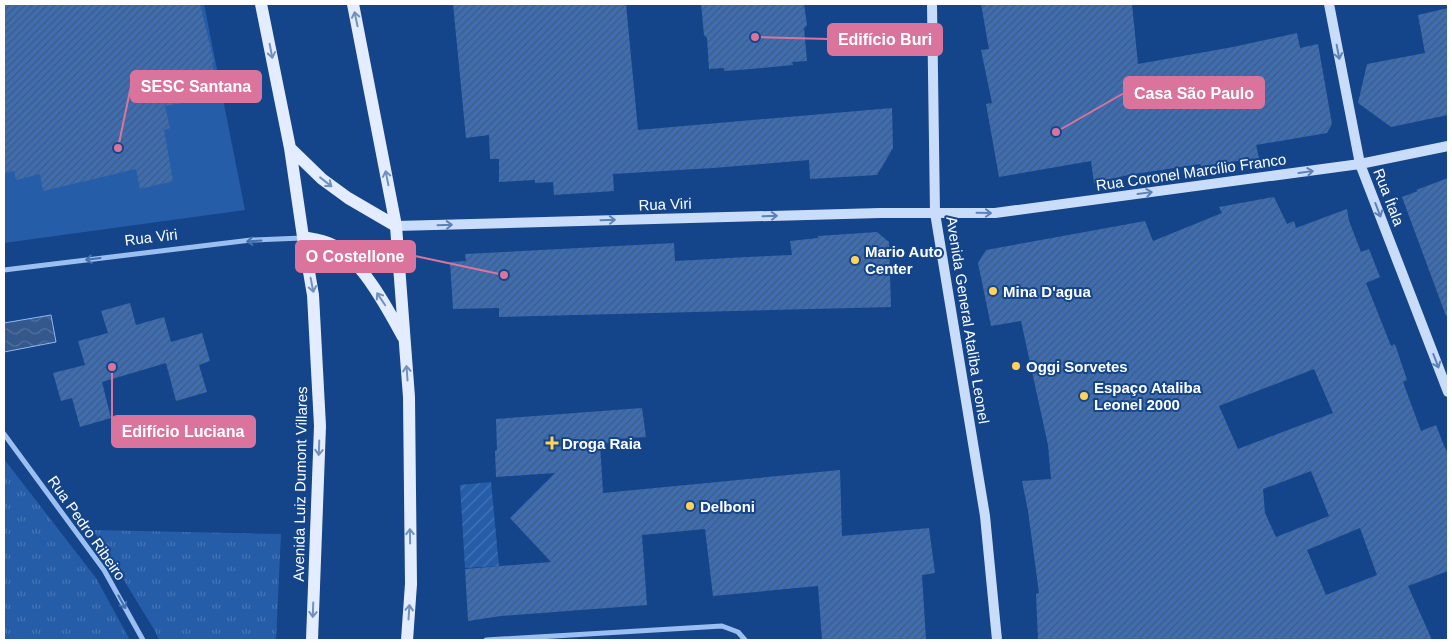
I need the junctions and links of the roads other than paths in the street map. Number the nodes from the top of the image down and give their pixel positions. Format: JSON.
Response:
{"nodes":[{"id":1,"x":261,"y":4,"type":"edge"},
{"id":2,"x":353,"y":4,"type":"edge"},
{"id":3,"x":932,"y":4,"type":"edge"},
{"id":4,"x":1329,"y":4,"type":"edge"},
{"id":5,"x":1448,"y":146,"type":"edge"},
{"id":6,"x":290,"y":148,"type":"junction"},
{"id":7,"x":1360,"y":164,"type":"junction"},
{"id":8,"x":935,"y":213,"type":"junction"},
{"id":9,"x":396,"y":226,"type":"junction"},
{"id":10,"x":303,"y":238,"type":"junction"},
{"id":11,"x":4,"y":270,"type":"edge"},
{"id":12,"x":405,"y":341,"type":"junction"},
{"id":13,"x":1448,"y":392,"type":"edge"},
{"id":14,"x":4,"y":434,"type":"edge"},
{"id":15,"x":143,"y":640,"type":"edge"},
{"id":16,"x":312,"y":640,"type":"edge"},
{"id":17,"x":407,"y":640,"type":"edge"},
{"id":18,"x":486,"y":640,"type":"edge"},
{"id":19,"x":745,"y":640,"type":"edge"},
{"id":20,"x":997,"y":640,"type":"edge"}],
"edges":[{"from":1,"to":6,"type":"main road","name":"Avenida Luiz Dumont Villares","one_way":true},
{"from":9,"to":2,"type":"main road","one_way":true},
{"from":3,"to":8,"type":"main road","name":"Avenida General Ataliba Leonel"},
{"from":4,"to":7,"type":"main road","name":"Rua Ítala","one_way":true},
{"from":5,"to":7,"type":"main road","name":"Rua Coronel Marcílio Franco"},
{"from":6,"to":9,"type":"main road","one_way":true},
{"from":6,"to":10,"type":"main road","name":"Avenida Luiz Dumont Villares"},
{"from":8,"to":7,"type":"main road","name":"Rua Coronel Marcílio Franco","one_way":true},
{"from":7,"to":13,"type":"main road","name":"Rua Ítala","one_way":true},
{"from":9,"to":8,"type":"main road","name":"Rua Viri","one_way":true},
{"from":8,"to":20,"type":"main road","name":"Avenida General Ataliba Leonel"},
{"from":9,"to":12,"type":"main road"},
{"from":10,"to":11,"type":"street","name":"Rua Viri","one_way":true},
{"from":12,"to":10,"type":"main road","one_way":true},
{"from":10,"to":16,"type":"main road","name":"Avenida Luiz Dumont Villares","one_way":true},
{"from":17,"to":12,"type":"main road","one_way":true},
{"from":14,"to":15,"type":"street","name":"Rua Pedro Ribeiro","one_way":true},
{"from":18,"to":19,"type":"street"}]}
